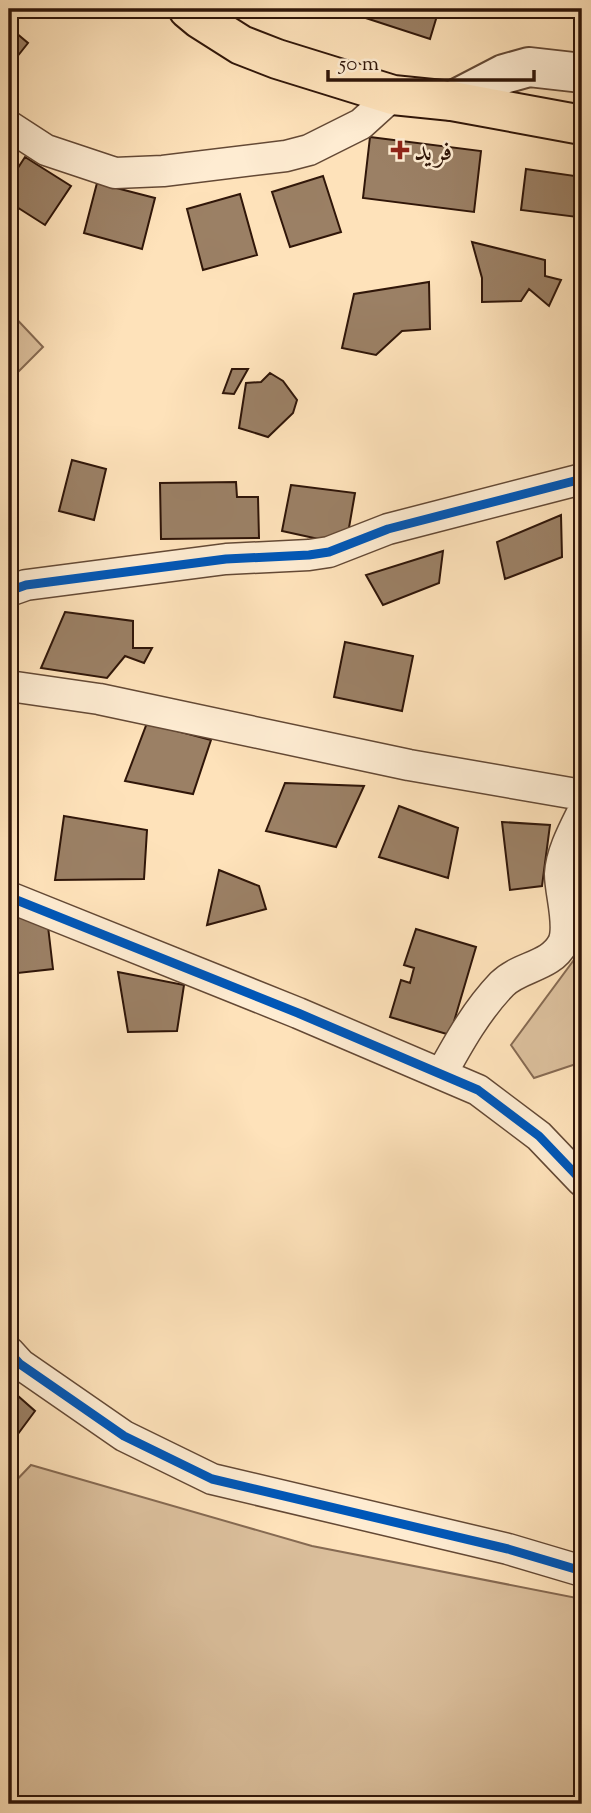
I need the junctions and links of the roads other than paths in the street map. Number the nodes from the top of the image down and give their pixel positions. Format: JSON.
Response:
{"nodes":[{"id":1,"x":188,"y":9,"type":"edge"},
{"id":2,"x":582,"y":74,"type":"edge"},
{"id":3,"x":393,"y":94,"type":"junction"},
{"id":4,"x":452,"y":100,"type":"junction"},
{"id":5,"x":582,"y":125,"type":"edge"},
{"id":6,"x":9,"y":126,"type":"edge"},
{"id":7,"x":582,"y":479,"type":"edge"},
{"id":8,"x":9,"y":591,"type":"edge"},
{"id":9,"x":9,"y":686,"type":"edge"},
{"id":10,"x":582,"y":795,"type":"edge"},
{"id":11,"x":582,"y":813,"type":"edge"},
{"id":12,"x":9,"y":897,"type":"edge"},
{"id":13,"x":442,"y":1073,"type":"junction"},
{"id":14,"x":582,"y":1181,"type":"edge"},
{"id":15,"x":9,"y":1352,"type":"edge"},
{"id":16,"x":582,"y":1571,"type":"edge"}],
"edges":[{"from":1,"to":3,"type":"highway"},
{"from":2,"to":4,"type":"street"},
{"from":3,"to":4,"type":"highway"},
{"from":3,"to":6,"type":"street"},
{"from":4,"to":5,"type":"highway"},
{"from":7,"to":8,"type":"street"},
{"from":9,"to":10,"type":"street"},
{"from":11,"to":13,"type":"street"},
{"from":12,"to":13,"type":"street"},
{"from":13,"to":14,"type":"street"},
{"from":15,"to":16,"type":"street"}]}
